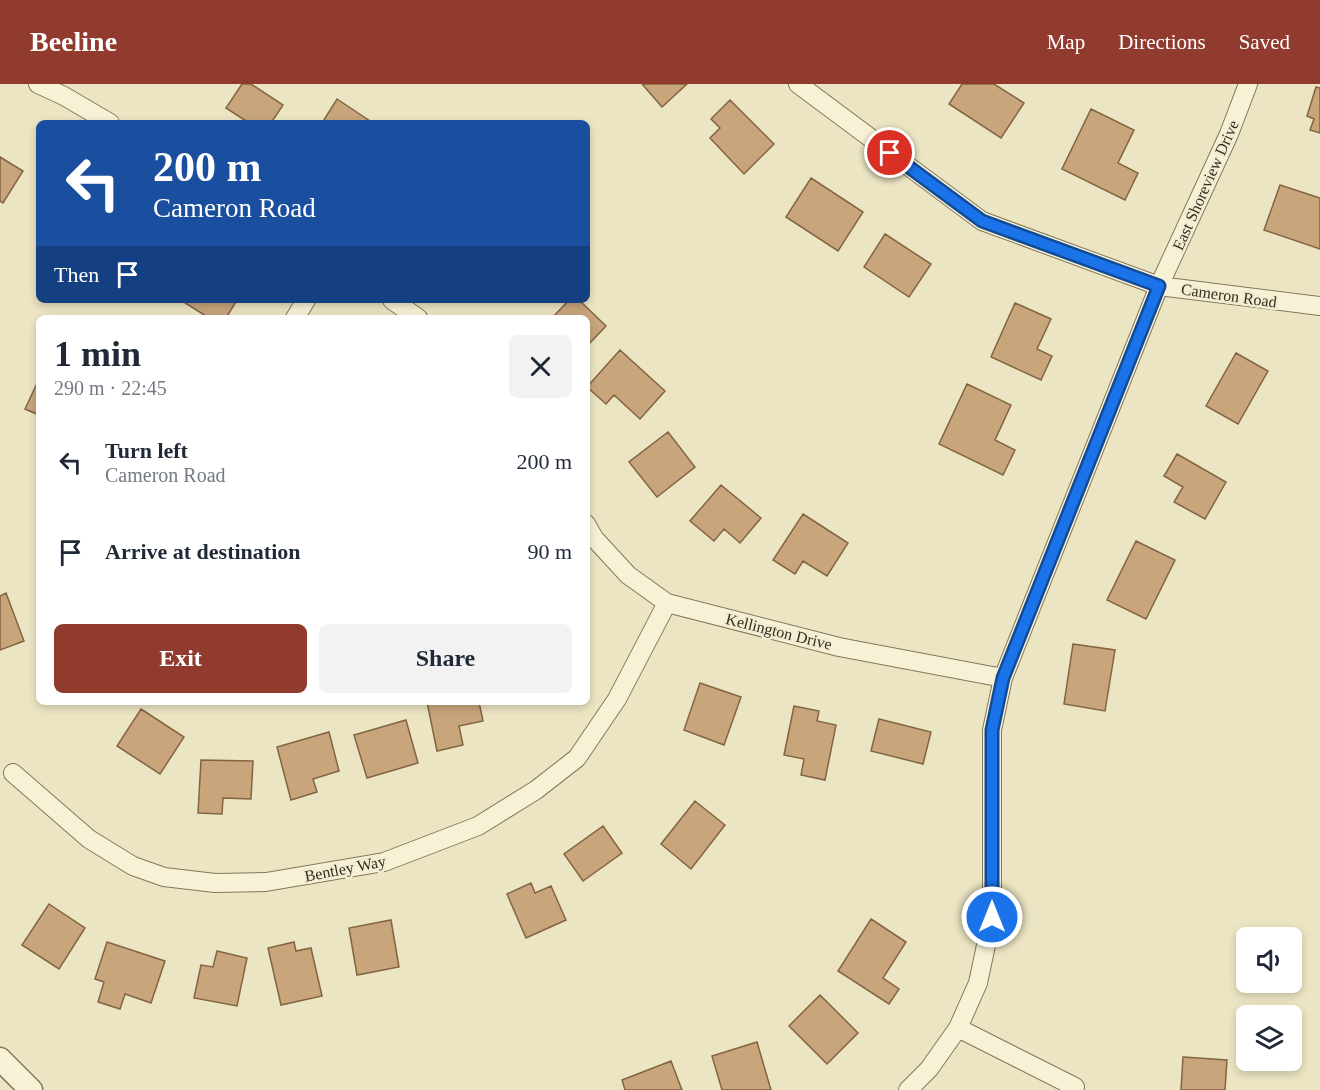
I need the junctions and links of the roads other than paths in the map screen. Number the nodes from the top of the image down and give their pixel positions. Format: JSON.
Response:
{"nodes":[{"id":1,"x":38,"y":84,"type":"edge"},
{"id":2,"x":798,"y":84,"type":"edge"},
{"id":3,"x":1248,"y":84,"type":"edge"},
{"id":4,"x":67,"y":90,"type":"edge"},
{"id":5,"x":106,"y":120,"type":"edge"},
{"id":6,"x":1159,"y":286,"type":"junction"},
{"id":7,"x":396,"y":303,"type":"edge"},
{"id":8,"x":1320,"y":306,"type":"edge"},
{"id":9,"x":414,"y":315,"type":"edge"},
{"id":10,"x":590,"y":531,"type":"edge"},
{"id":11,"x":667,"y":603,"type":"junction"},
{"id":12,"x":1003,"y":678,"type":"junction"},
{"id":13,"x":13,"y":773,"type":"dead end"},
{"id":14,"x":958,"y":1028,"type":"junction"},
{"id":15,"x":0,"y":1059,"type":"edge"},
{"id":16,"x":1075,"y":1087,"type":"dead end"},
{"id":17,"x":31,"y":1090,"type":"edge"},
{"id":18,"x":908,"y":1090,"type":"edge"}],
"edges":[{"from":1,"to":4,"type":"street"},
{"from":2,"to":6,"type":"street","name":"Cameron Road"},
{"from":3,"to":6,"type":"street","name":"East Shoreview Drive"},
{"from":4,"to":5,"type":"street"},
{"from":6,"to":8,"type":"street","name":"Cameron Road"},
{"from":6,"to":12,"type":"street","name":"East Shoreview Drive"},
{"from":7,"to":9,"type":"street"},
{"from":10,"to":11,"type":"street","name":"Kellington Drive"},
{"from":11,"to":12,"type":"street","name":"Kellington Drive"},
{"from":11,"to":13,"type":"street","name":"Bentley Way"},
{"from":12,"to":14,"type":"street","name":"East Shoreview Drive"},
{"from":14,"to":16,"type":"street"},
{"from":14,"to":18,"type":"street","name":"East Shoreview Drive"},
{"from":15,"to":17,"type":"street"}]}
